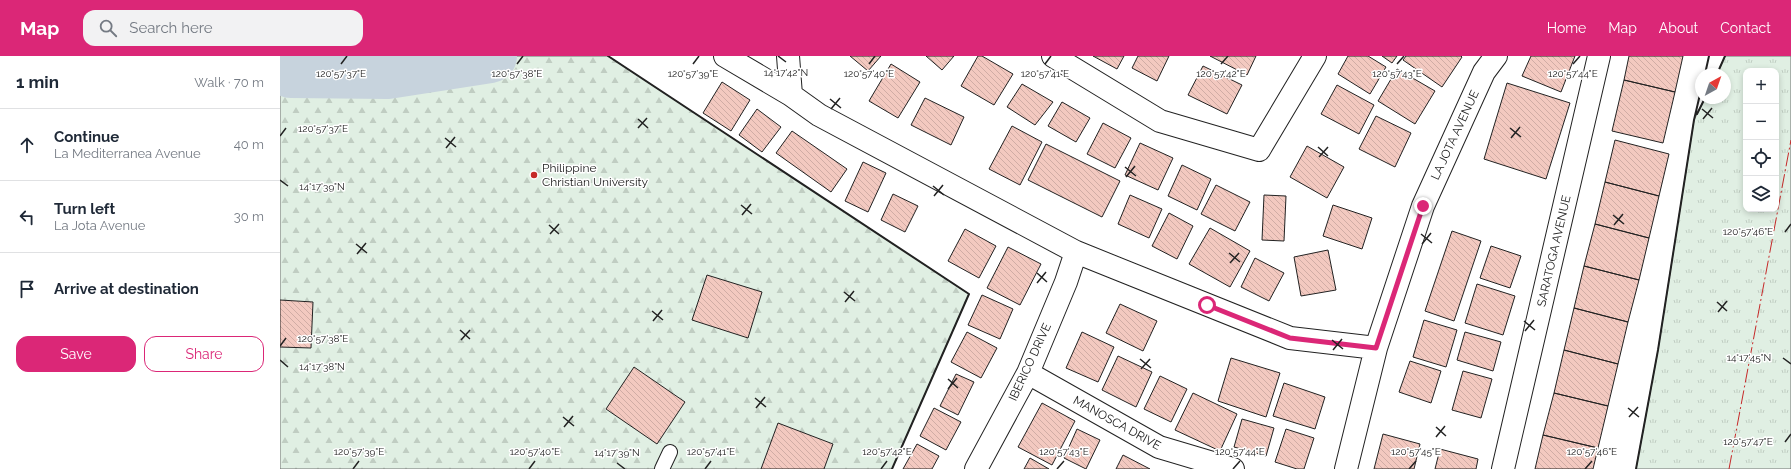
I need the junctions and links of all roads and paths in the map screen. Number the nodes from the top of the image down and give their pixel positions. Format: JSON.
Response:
{"nodes":[{"id":1,"x":725,"y":56,"type":"edge"},
{"id":2,"x":788,"y":56,"type":"edge"},
{"id":3,"x":1053,"y":56,"type":"edge"},
{"id":4,"x":1314,"y":56,"type":"edge"},
{"id":5,"x":1496,"y":56,"type":"edge"},
{"id":6,"x":1599,"y":56,"type":"edge"},
{"id":7,"x":791,"y":95,"type":"junction"},
{"id":8,"x":1076,"y":252,"type":"junction"},
{"id":9,"x":1376,"y":348,"type":"junction"},
{"id":10,"x":1028,"y":373,"type":"junction"},
{"id":11,"x":670,"y":452,"type":"dead end"},
{"id":12,"x":1206,"y":465,"type":"edge"},
{"id":13,"x":662,"y":469,"type":"edge"},
{"id":14,"x":976,"y":469,"type":"edge"},
{"id":15,"x":1233,"y":469,"type":"edge"},
{"id":16,"x":1346,"y":469,"type":"edge"},
{"id":17,"x":1503,"y":469,"type":"edge"}],
"edges":[{"from":1,"to":7,"type":"street"},
{"from":2,"to":7,"type":"street"},
{"from":3,"to":4,"type":"street"},
{"from":5,"to":9,"type":"street","name":"LA JOTA AVENUE"},
{"from":6,"to":17,"type":"street","name":"SARATOGA AVENUE"},
{"from":7,"to":8,"type":"street"},
{"from":8,"to":9,"type":"street"},
{"from":8,"to":10,"type":"street","name":"IBERICO DRIVE"},
{"from":9,"to":16,"type":"street","name":"LA JOTA AVENUE"},
{"from":10,"to":12,"type":"street","name":"MANOSCA DRIVE"},
{"from":10,"to":14,"type":"street","name":"IBERICO DRIVE"},
{"from":11,"to":13,"type":"lane"},
{"from":12,"to":15,"type":"street","name":"MANOSCA DRIVE"}]}
